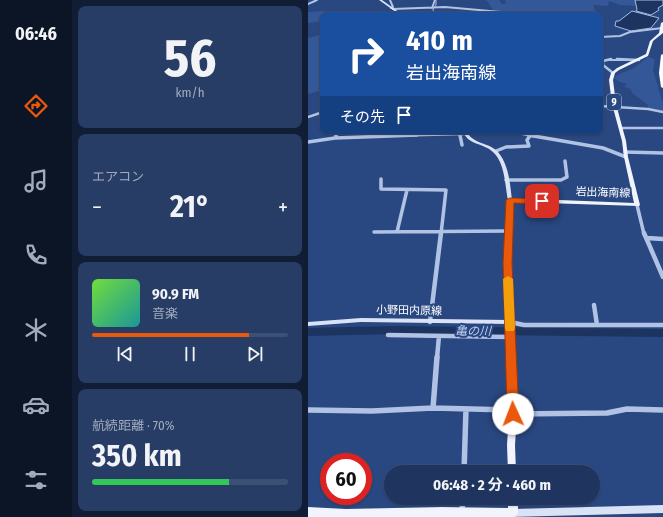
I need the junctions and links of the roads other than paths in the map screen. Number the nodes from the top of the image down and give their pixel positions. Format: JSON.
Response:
{"nodes":[{"id":1,"x":317,"y":0,"type":"edge"},
{"id":2,"x":380,"y":0,"type":"edge"},
{"id":3,"x":390,"y":0,"type":"edge"},
{"id":4,"x":435,"y":0,"type":"edge"},
{"id":5,"x":308,"y":4,"type":"edge"},
{"id":6,"x":392,"y":8,"type":"junction"},
{"id":7,"x":432,"y":8,"type":"junction"},
{"id":8,"x":398,"y":12,"type":"edge"},
{"id":9,"x":501,"y":12,"type":"edge"},
{"id":10,"x":662,"y":25,"type":"edge"},
{"id":11,"x":603,"y":37,"type":"edge"},
{"id":12,"x":663,"y":55,"type":"edge"},
{"id":13,"x":603,"y":60,"type":"edge"},
{"id":14,"x":639,"y":60,"type":"junction"},
{"id":15,"x":603,"y":65,"type":"edge"},
{"id":16,"x":613,"y":74,"type":"junction"},
{"id":17,"x":663,"y":87,"type":"edge"},
{"id":18,"x":603,"y":106,"type":"edge"},
{"id":19,"x":615,"y":106,"type":"junction"},
{"id":20,"x":663,"y":112,"type":"edge"},
{"id":21,"x":320,"y":113,"type":"edge"},
{"id":22,"x":308,"y":117,"type":"edge"},
{"id":23,"x":621,"y":128,"type":"junction"},
{"id":24,"x":663,"y":128,"type":"edge"},
{"id":25,"x":337,"y":134,"type":"edge"},
{"id":26,"x":434,"y":134,"type":"edge"},
{"id":27,"x":459,"y":134,"type":"edge"},
{"id":28,"x":466,"y":134,"type":"edge"},
{"id":29,"x":521,"y":134,"type":"edge"},
{"id":30,"x":530,"y":136,"type":"junction"},
{"id":31,"x":335,"y":138,"type":"junction"},
{"id":32,"x":308,"y":142,"type":"edge"},
{"id":33,"x":462,"y":145,"type":"dead end"},
{"id":34,"x":496,"y":151,"type":"junction"},
{"id":35,"x":663,"y":153,"type":"edge"},
{"id":36,"x":625,"y":154,"type":"junction"},
{"id":37,"x":565,"y":161,"type":"dead end"},
{"id":38,"x":381,"y":180,"type":"dead end"},
{"id":39,"x":506,"y":180,"type":"junction"},
{"id":40,"x":407,"y":190,"type":"junction"},
{"id":41,"x":510,"y":200,"type":"junction"},
{"id":42,"x":637,"y":205,"type":"junction"},
{"id":43,"x":508,"y":231,"type":"junction"},
{"id":44,"x":374,"y":232,"type":"dead end"},
{"id":45,"x":397,"y":232,"type":"junction"},
{"id":46,"x":441,"y":232,"type":"junction"},
{"id":47,"x":647,"y":238,"type":"junction"},
{"id":48,"x":663,"y":239,"type":"edge"},
{"id":49,"x":663,"y":277,"type":"edge"},
{"id":50,"x":594,"y":305,"type":"dead end"},
{"id":51,"x":430,"y":322,"type":"junction"},
{"id":52,"x":308,"y":324,"type":"edge"},
{"id":53,"x":510,"y":324,"type":"junction"},
{"id":54,"x":597,"y":325,"type":"junction"},
{"id":55,"x":663,"y":325,"type":"edge"},
{"id":56,"x":388,"y":335,"type":"dead end"},
{"id":57,"x":439,"y":336,"type":"junction"},
{"id":58,"x":510,"y":336,"type":"junction"},
{"id":59,"x":433,"y":408,"type":"junction"},
{"id":60,"x":466,"y":409,"type":"junction"},
{"id":61,"x":308,"y":410,"type":"edge"},
{"id":62,"x":663,"y":410,"type":"edge"},
{"id":63,"x":513,"y":412,"type":"junction"},
{"id":64,"x":464,"y":465,"type":"edge"},
{"id":65,"x":512,"y":465,"type":"edge"},
{"id":66,"x":462,"y":505,"type":"edge"},
{"id":67,"x":513,"y":505,"type":"edge"},
{"id":68,"x":663,"y":509,"type":"edge"},
{"id":69,"x":308,"y":512,"type":"edge"},
{"id":70,"x":462,"y":512,"type":"junction"},
{"id":71,"x":514,"y":515,"type":"edge"}],
"edges":[{"from":1,"to":5,"type":"street"},
{"from":2,"to":6,"type":"main road"},
{"from":3,"to":6,"type":"street"},
{"from":4,"to":7,"type":"street"},
{"from":6,"to":7,"type":"street"},
{"from":6,"to":8,"type":"main road"},
{"from":7,"to":9,"type":"street"},
{"from":10,"to":11,"type":"street"},
{"from":10,"to":14,"type":"main road"},
{"from":12,"to":17,"type":"highway"},
{"from":13,"to":14,"type":"street"},
{"from":14,"to":16,"type":"main road"},
{"from":15,"to":16,"type":"street"},
{"from":16,"to":19,"type":"main road","name":"岩出海南線","number":"9"},
{"from":18,"to":19,"type":"street"},
{"from":19,"to":20,"type":"street"},
{"from":19,"to":23,"type":"main road","name":"岩出海南線","number":"9"},
{"from":21,"to":22,"type":"street"},
{"from":23,"to":24,"type":"street"},
{"from":23,"to":36,"type":"main road","name":"岩出海南線","number":"9"},
{"from":25,"to":31,"type":"street"},
{"from":26,"to":31,"type":"street"},
{"from":27,"to":33,"type":"street"},
{"from":28,"to":34,"type":"main road"},
{"from":29,"to":30,"type":"street"},
{"from":30,"to":34,"type":"street"},
{"from":30,"to":36,"type":"street"},
{"from":31,"to":32,"type":"street"},
{"from":34,"to":39,"type":"main road"},
{"from":35,"to":36,"type":"street"},
{"from":36,"to":42,"type":"main road","name":"岩出海南線","number":"9"},
{"from":37,"to":39,"type":"street"},
{"from":38,"to":40,"type":"street"},
{"from":39,"to":41,"type":"main road"},
{"from":40,"to":45,"type":"street"},
{"from":40,"to":46,"type":"street"},
{"from":41,"to":42,"type":"main road","name":"岩出海南線"},
{"from":41,"to":43,"type":"main road"},
{"from":42,"to":47,"type":"street"},
{"from":43,"to":46,"type":"street"},
{"from":43,"to":53,"type":"main road"},
{"from":44,"to":45,"type":"street"},
{"from":45,"to":46,"type":"street"},
{"from":46,"to":51,"type":"street"},
{"from":47,"to":48,"type":"street"},
{"from":47,"to":49,"type":"street"},
{"from":50,"to":54,"type":"street"},
{"from":51,"to":52,"type":"main road","name":"小野田内原線"},
{"from":51,"to":53,"type":"main road","name":"小野田内原線"},
{"from":53,"to":54,"type":"street"},
{"from":53,"to":58,"type":"main road"},
{"from":54,"to":55,"type":"street"},
{"from":56,"to":57,"type":"street"},
{"from":57,"to":58,"type":"street"},
{"from":57,"to":59,"type":"street"},
{"from":58,"to":63,"type":"main road"},
{"from":59,"to":60,"type":"street"},
{"from":59,"to":61,"type":"street"},
{"from":60,"to":63,"type":"street"},
{"from":60,"to":64,"type":"street"},
{"from":62,"to":63,"type":"street"},
{"from":63,"to":65,"type":"main road"},
{"from":66,"to":70,"type":"street"},
{"from":67,"to":71,"type":"main road"},
{"from":68,"to":71,"type":"main road"},
{"from":69,"to":70,"type":"main road"},
{"from":70,"to":71,"type":"main road"}]}
